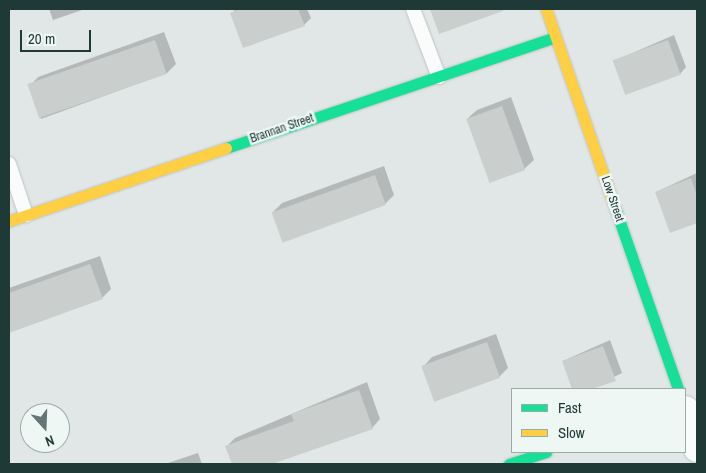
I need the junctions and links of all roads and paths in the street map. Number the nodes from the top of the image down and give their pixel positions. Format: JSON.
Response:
{"nodes":[{"id":1,"x":413,"y":9,"type":"edge"},
{"id":2,"x":546,"y":9,"type":"edge"},
{"id":3,"x":556,"y":37,"type":"junction"},
{"id":4,"x":439,"y":77,"type":"junction"},
{"id":5,"x":9,"y":164,"type":"edge"},
{"id":6,"x":26,"y":215,"type":"junction"},
{"id":7,"x":9,"y":221,"type":"edge"},
{"id":8,"x":678,"y":388,"type":"edge"},
{"id":9,"x":686,"y":413,"type":"edge"},
{"id":10,"x":697,"y":448,"type":"edge"},
{"id":11,"x":543,"y":453,"type":"edge"},
{"id":12,"x":509,"y":464,"type":"edge"}],
"edges":[{"from":1,"to":4,"type":"lane"},
{"from":2,"to":3,"type":"street","name":"Low Street"},
{"from":3,"to":4,"type":"street","name":"Brannan Street"},
{"from":3,"to":8,"type":"street","name":"Low Street"},
{"from":4,"to":6,"type":"street","name":"Brannan Street"},
{"from":5,"to":6,"type":"lane"},
{"from":6,"to":7,"type":"street","name":"Brannan Street"},
{"from":9,"to":10,"type":"street"},
{"from":11,"to":12,"type":"street"}]}
